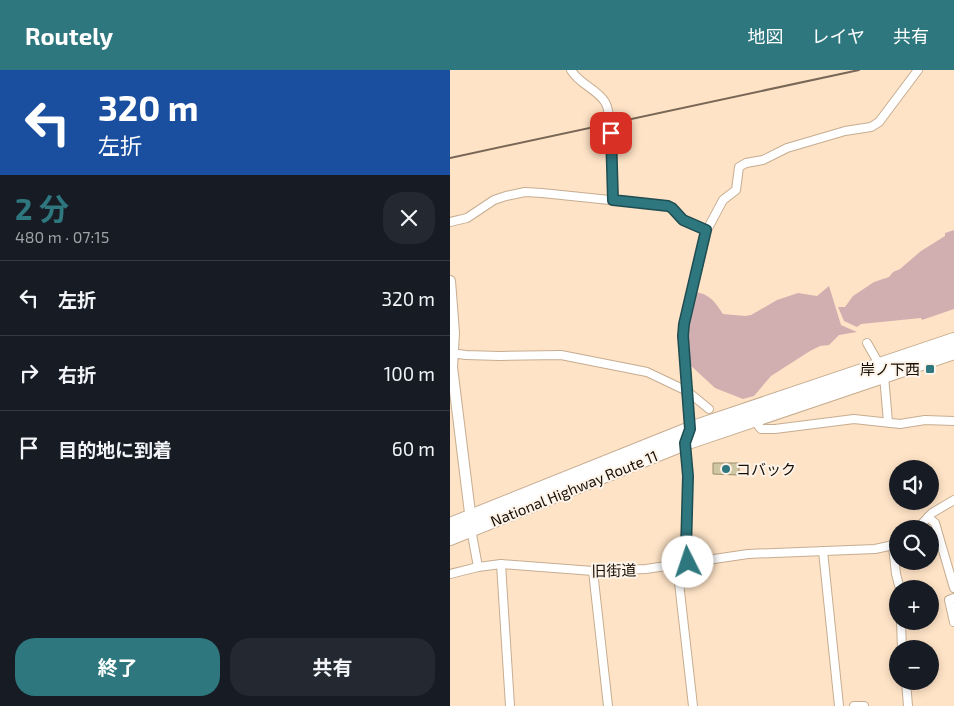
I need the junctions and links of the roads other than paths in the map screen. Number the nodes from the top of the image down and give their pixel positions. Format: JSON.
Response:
{"nodes":[{"id":1,"x":571,"y":70,"type":"edge"},
{"id":2,"x":918,"y":70,"type":"edge"},
{"id":3,"x":613,"y":200,"type":"junction"},
{"id":4,"x":450,"y":222,"type":"edge"},
{"id":5,"x":706,"y":230,"type":"junction"},
{"id":6,"x":450,"y":281,"type":"edge"},
{"id":7,"x":954,"y":340,"type":"edge"},
{"id":8,"x":867,"y":343,"type":"dead end"},
{"id":9,"x":954,"y":352,"type":"edge"},
{"id":10,"x":451,"y":353,"type":"edge"},
{"id":11,"x":881,"y":370,"type":"junction"},
{"id":12,"x":687,"y":391,"type":"junction"},
{"id":13,"x":708,"y":408,"type":"dead end"},
{"id":14,"x":755,"y":419,"type":"junction"},
{"id":15,"x":954,"y":421,"type":"edge"},
{"id":16,"x":888,"y":422,"type":"junction"},
{"id":17,"x":690,"y":429,"type":"junction"},
{"id":18,"x":685,"y":443,"type":"junction"},
{"id":19,"x":954,"y":500,"type":"edge"},
{"id":20,"x":928,"y":517,"type":"junction"},
{"id":21,"x":925,"y":520,"type":"edge"},
{"id":22,"x":471,"y":523,"type":"junction"},
{"id":23,"x":450,"y":525,"type":"edge"},
{"id":24,"x":450,"y":538,"type":"edge"},
{"id":25,"x":889,"y":546,"type":"edge"},
{"id":26,"x":823,"y":551,"type":"junction"},
{"id":27,"x":688,"y":562,"type":"junction"},
{"id":28,"x":501,"y":564,"type":"junction"},
{"id":29,"x":676,"y":565,"type":"junction"},
{"id":30,"x":478,"y":567,"type":"junction"},
{"id":31,"x":593,"y":571,"type":"junction"},
{"id":32,"x":450,"y":574,"type":"edge"},
{"id":33,"x":954,"y":588,"type":"edge"},
{"id":34,"x":954,"y":598,"type":"edge"},
{"id":35,"x":954,"y":622,"type":"edge"},
{"id":36,"x":907,"y":690,"type":"edge"},
{"id":37,"x":510,"y":706,"type":"edge"},
{"id":38,"x":608,"y":706,"type":"edge"},
{"id":39,"x":693,"y":706,"type":"edge"},
{"id":40,"x":839,"y":706,"type":"edge"},
{"id":41,"x":854,"y":706,"type":"edge"},
{"id":42,"x":864,"y":706,"type":"edge"},
{"id":43,"x":908,"y":706,"type":"edge"}],
"edges":[{"from":1,"to":3,"type":"street"},
{"from":2,"to":5,"type":"street"},
{"from":3,"to":4,"type":"street"},
{"from":3,"to":5,"type":"street"},
{"from":5,"to":12,"type":"street"},
{"from":6,"to":10,"type":"main road"},
{"from":7,"to":11,"type":"highway","name":"National Highway Route 11"},
{"from":8,"to":11,"type":"street"},
{"from":9,"to":11,"type":"highway","name":"National Highway Route 11"},
{"from":10,"to":12,"type":"street"},
{"from":10,"to":22,"type":"main road"},
{"from":11,"to":14,"type":"highway","name":"National Highway Route 11"},
{"from":11,"to":16,"type":"street"},
{"from":11,"to":17,"type":"highway","name":"National Highway Route 11"},
{"from":12,"to":13,"type":"street"},
{"from":12,"to":17,"type":"street"},
{"from":14,"to":16,"type":"street"},
{"from":14,"to":18,"type":"highway","name":"National Highway Route 11"},
{"from":15,"to":16,"type":"street"},
{"from":17,"to":18,"type":"street"},
{"from":17,"to":22,"type":"highway","name":"National Highway Route 11"},
{"from":18,"to":22,"type":"highway","name":"National Highway Route 11"},
{"from":18,"to":27,"type":"street"},
{"from":19,"to":20,"type":"street"},
{"from":20,"to":21,"type":"street"},
{"from":20,"to":33,"type":"street"},
{"from":22,"to":23,"type":"highway","name":"National Highway Route 11"},
{"from":22,"to":24,"type":"highway","name":"National Highway Route 11"},
{"from":22,"to":30,"type":"street"},
{"from":25,"to":26,"type":"street","name":"旧街道"},
{"from":26,"to":27,"type":"street","name":"旧街道"},
{"from":26,"to":40,"type":"street"},
{"from":27,"to":29,"type":"street","name":"旧街道"},
{"from":28,"to":30,"type":"street","name":"旧街道"},
{"from":28,"to":31,"type":"street","name":"旧街道"},
{"from":28,"to":37,"type":"street"},
{"from":29,"to":31,"type":"street","name":"旧街道"},
{"from":29,"to":39,"type":"street"},
{"from":30,"to":32,"type":"street","name":"旧街道"},
{"from":31,"to":38,"type":"street"},
{"from":34,"to":35,"type":"street"},
{"from":36,"to":43,"type":"street"},
{"from":41,"to":42,"type":"street"}]}
